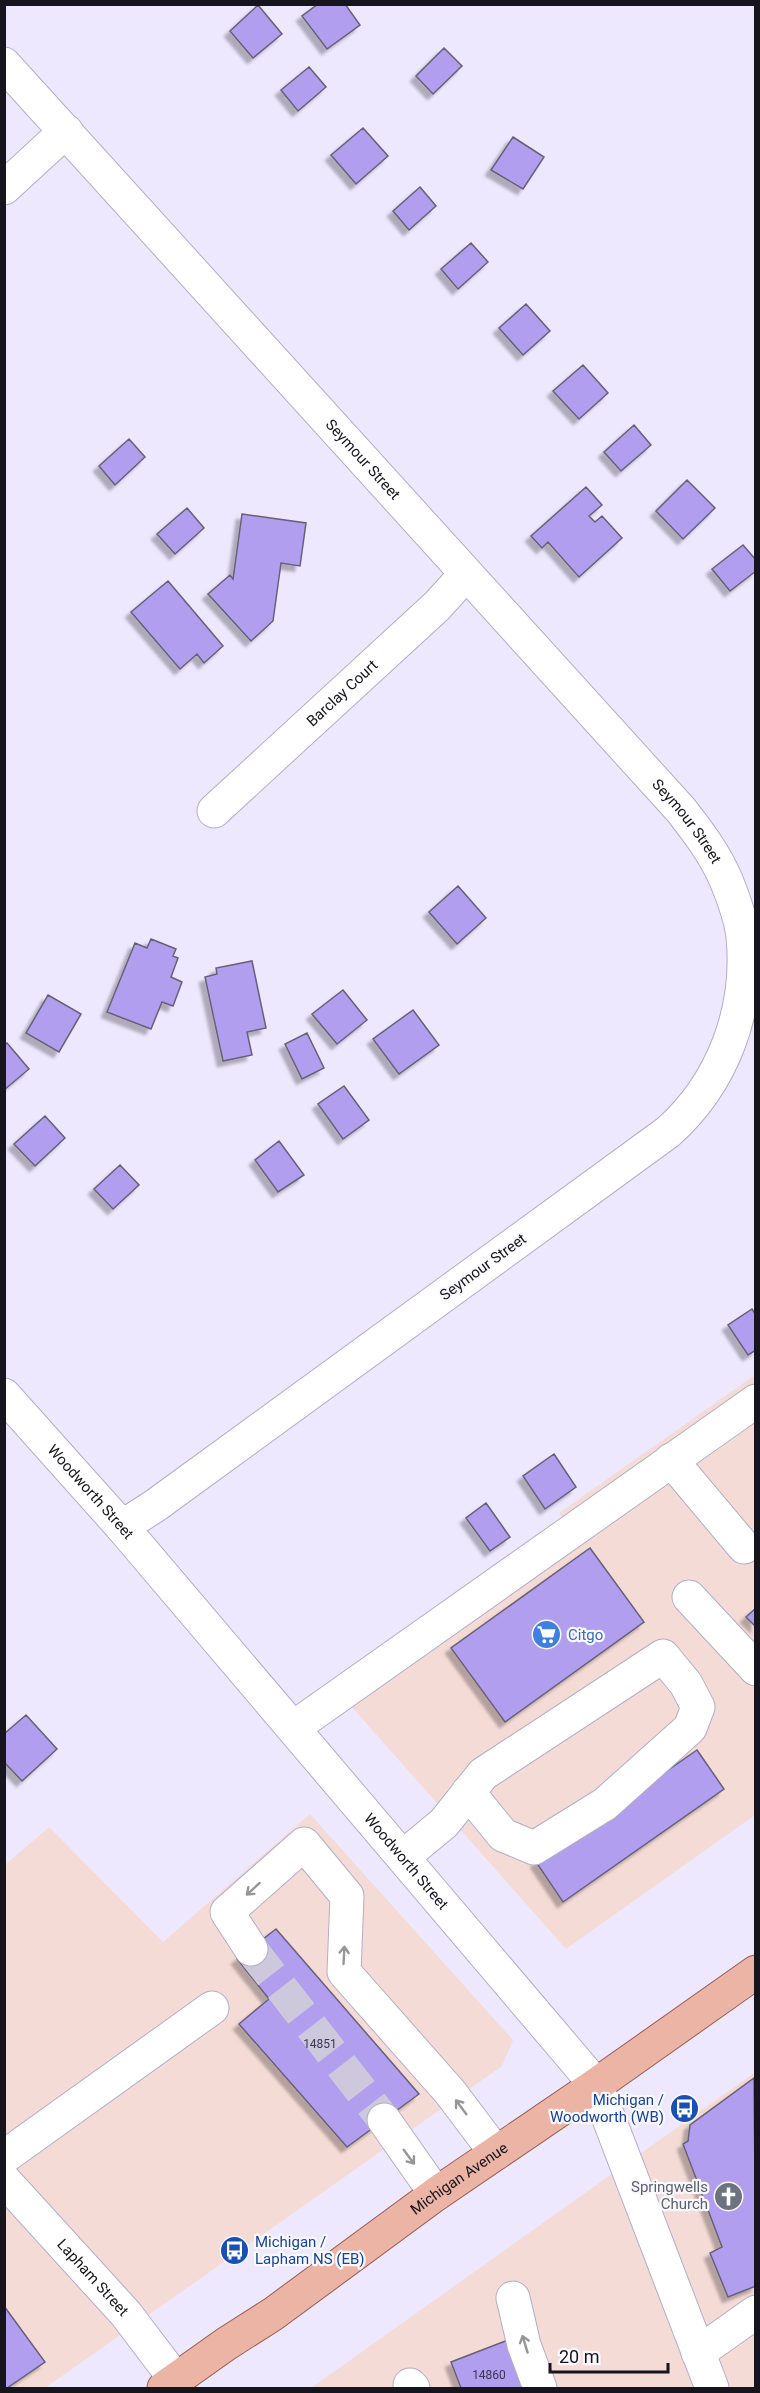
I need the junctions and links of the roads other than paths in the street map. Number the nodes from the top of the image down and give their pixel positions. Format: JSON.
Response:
{"nodes":[{"id":1,"x":4,"y":64,"type":"edge"},
{"id":2,"x":66,"y":131,"type":"junction"},
{"id":3,"x":4,"y":188,"type":"edge"},
{"id":4,"x":466,"y":574,"type":"junction"},
{"id":5,"x":214,"y":812,"type":"dead end"},
{"id":6,"x":749,"y":937,"type":"edge"},
{"id":7,"x":742,"y":1047,"type":"edge"},
{"id":8,"x":4,"y":1395,"type":"edge"},
{"id":9,"x":756,"y":1401,"type":"edge"},
{"id":10,"x":671,"y":1460,"type":"junction"},
{"id":11,"x":122,"y":1527,"type":"junction"},
{"id":12,"x":744,"y":1546,"type":"dead end"},
{"id":13,"x":689,"y":1597,"type":"dead end"},
{"id":14,"x":756,"y":1670,"type":"edge"},
{"id":15,"x":294,"y":1728,"type":"junction"},
{"id":16,"x":468,"y":1792,"type":"junction"},
{"id":17,"x":403,"y":1857,"type":"junction"},
{"id":18,"x":251,"y":1948,"type":"tunnel mouth"},
{"id":19,"x":756,"y":1972,"type":"edge"},
{"id":20,"x":212,"y":2008,"type":"dead end"},
{"id":21,"x":596,"y":2085,"type":"junction"},
{"id":22,"x":384,"y":2120,"type":"tunnel mouth"},
{"id":23,"x":496,"y":2153,"type":"junction"},
{"id":24,"x":4,"y":2157,"type":"edge"},
{"id":25,"x":4,"y":2180,"type":"edge"},
{"id":26,"x":436,"y":2194,"type":"junction"},
{"id":27,"x":513,"y":2298,"type":"dead end"},
{"id":28,"x":756,"y":2312,"type":"edge"},
{"id":29,"x":698,"y":2353,"type":"junction"},
{"id":30,"x":170,"y":2384,"type":"edge"},
{"id":31,"x":540,"y":2388,"type":"edge"},
{"id":32,"x":712,"y":2388,"type":"edge"}],
"edges":[{"from":1,"to":2,"type":"street","name":"Seymour Street"},
{"from":2,"to":3,"type":"street"},
{"from":2,"to":4,"type":"street","name":"Seymour Street"},
{"from":4,"to":5,"type":"street","name":"Barclay Court"},
{"from":4,"to":6,"type":"street","name":"Seymour Street"},
{"from":6,"to":7,"type":"street","name":"Seymour Street"},
{"from":7,"to":11,"type":"street","name":"Seymour Street"},
{"from":8,"to":11,"type":"street","name":"Woodworth Street"},
{"from":9,"to":10,"type":"street"},
{"from":10,"to":12,"type":"street"},
{"from":10,"to":15,"type":"street"},
{"from":11,"to":15,"type":"street","name":"Woodworth Street"},
{"from":13,"to":14,"type":"street"},
{"from":15,"to":17,"type":"street","name":"Woodworth Street"},
{"from":16,"to":16,"type":"street"},
{"from":16,"to":17,"type":"street"},
{"from":17,"to":21,"type":"street","name":"Woodworth Street"},
{"from":23,"to":18,"type":"street","one_way":true},
{"from":19,"to":21,"type":"main road","name":"Michigan Avenue"},
{"from":20,"to":24,"type":"street"},
{"from":21,"to":23,"type":"main road","name":"Michigan Avenue"},
{"from":21,"to":29,"type":"street","name":"Woodworth Street"},
{"from":22,"to":26,"type":"street","one_way":true},
{"from":23,"to":26,"type":"main road","name":"Michigan Avenue"},
{"from":25,"to":30,"type":"street","name":"Lapham Street"},
{"from":26,"to":30,"type":"main road","name":"Michigan Avenue"},
{"from":31,"to":27,"type":"street","one_way":true},
{"from":28,"to":29,"type":"street"},
{"from":29,"to":32,"type":"street","name":"Woodworth Street"}]}
